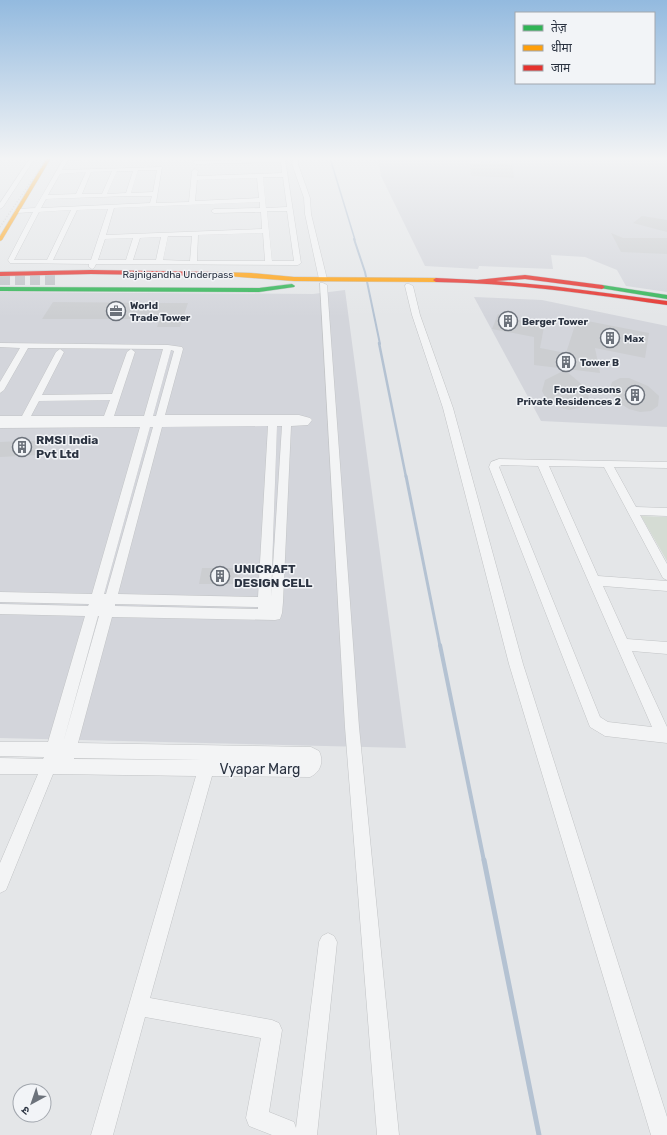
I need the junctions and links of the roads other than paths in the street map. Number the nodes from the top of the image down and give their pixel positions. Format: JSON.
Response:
{"nodes":[{"id":1,"x":263,"y":210,"type":"edge"},
{"id":2,"x":6,"y":211,"type":"edge"},
{"id":3,"x":17,"y":211,"type":"edge"},
{"id":4,"x":36,"y":211,"type":"edge"},
{"id":5,"x":74,"y":211,"type":"edge"},
{"id":6,"x":111,"y":211,"type":"edge"},
{"id":7,"x":214,"y":211,"type":"edge"},
{"id":8,"x":291,"y":211,"type":"edge"},
{"id":9,"x":308,"y":211,"type":"edge"},
{"id":10,"x":214,"y":219,"type":"dead end"},
{"id":11,"x":0,"y":222,"type":"edge"},
{"id":12,"x":266,"y":231,"type":"junction"},
{"id":13,"x":195,"y":234,"type":"junction"},
{"id":14,"x":165,"y":235,"type":"junction"},
{"id":15,"x":137,"y":236,"type":"junction"},
{"id":16,"x":102,"y":237,"type":"junction"},
{"id":17,"x":0,"y":240,"type":"edge"},
{"id":18,"x":94,"y":261,"type":"junction"},
{"id":19,"x":49,"y":262,"type":"junction"},
{"id":20,"x":129,"y":262,"type":"junction"},
{"id":21,"x":159,"y":262,"type":"junction"},
{"id":22,"x":193,"y":263,"type":"junction"},
{"id":23,"x":269,"y":264,"type":"junction"},
{"id":24,"x":91,"y":272,"type":"junction"},
{"id":25,"x":0,"y":274,"type":"edge"},
{"id":26,"x":479,"y":280,"type":"junction"},
{"id":27,"x":59,"y":282,"type":"tunnel mouth"},
{"id":28,"x":296,"y":282,"type":"junction"},
{"id":29,"x":327,"y":282,"type":"junction"},
{"id":30,"x":404,"y":284,"type":"junction"},
{"id":31,"x":0,"y":289,"type":"edge"},
{"id":32,"x":637,"y":293,"type":"junction"},
{"id":33,"x":667,"y":297,"type":"edge"},
{"id":34,"x":667,"y":303,"type":"edge"},
{"id":35,"x":667,"y":309,"type":"edge"},
{"id":36,"x":0,"y":346,"type":"edge"},
{"id":37,"x":19,"y":349,"type":"junction"},
{"id":38,"x":171,"y":351,"type":"junction"},
{"id":39,"x":0,"y":352,"type":"edge"},
{"id":40,"x":60,"y":352,"type":"junction"},
{"id":41,"x":131,"y":352,"type":"junction"},
{"id":42,"x":0,"y":373,"type":"edge"},
{"id":43,"x":0,"y":390,"type":"edge"},
{"id":44,"x":36,"y":398,"type":"junction"},
{"id":45,"x":116,"y":398,"type":"junction"},
{"id":46,"x":0,"y":419,"type":"edge"},
{"id":47,"x":25,"y":419,"type":"junction"},
{"id":48,"x":108,"y":419,"type":"junction"},
{"id":49,"x":273,"y":420,"type":"junction"},
{"id":50,"x":153,"y":421,"type":"junction"},
{"id":51,"x":0,"y":425,"type":"edge"},
{"id":52,"x":542,"y":463,"type":"junction"},
{"id":53,"x":607,"y":464,"type":"junction"},
{"id":54,"x":667,"y":465,"type":"edge"},
{"id":55,"x":632,"y":511,"type":"junction"},
{"id":56,"x":667,"y":512,"type":"edge"},
{"id":57,"x":667,"y":575,"type":"edge"},
{"id":58,"x":594,"y":580,"type":"junction"},
{"id":59,"x":667,"y":586,"type":"edge"},
{"id":60,"x":0,"y":597,"type":"edge"},
{"id":61,"x":96,"y":599,"type":"junction"},
{"id":62,"x":110,"y":599,"type":"junction"},
{"id":63,"x":264,"y":602,"type":"junction"},
{"id":64,"x":277,"y":602,"type":"junction"},
{"id":65,"x":0,"y":609,"type":"edge"},
{"id":66,"x":92,"y":611,"type":"junction"},
{"id":67,"x":107,"y":612,"type":"junction"},
{"id":68,"x":263,"y":616,"type":"junction"},
{"id":69,"x":623,"y":644,"type":"junction"},
{"id":70,"x":667,"y":648,"type":"edge"},
{"id":71,"x":665,"y":735,"type":"edge"},
{"id":72,"x":0,"y":749,"type":"edge"},
{"id":73,"x":70,"y":750,"type":"junction"},
{"id":74,"x":56,"y":760,"type":"junction"},
{"id":75,"x":208,"y":760,"type":"junction"},
{"id":76,"x":0,"y":766,"type":"edge"},
{"id":77,"x":0,"y":884,"type":"edge"},
{"id":78,"x":328,"y":942,"type":"dead end"},
{"id":79,"x":139,"y":1006,"type":"junction"},
{"id":80,"x":102,"y":1135,"type":"edge"},
{"id":81,"x":285,"y":1135,"type":"edge"},
{"id":82,"x":306,"y":1135,"type":"edge"},
{"id":83,"x":388,"y":1135,"type":"edge"},
{"id":84,"x":662,"y":1135,"type":"edge"}],
"edges":[{"from":1,"to":12,"type":"street"},
{"from":2,"to":11,"type":"main road"},
{"from":3,"to":17,"type":"main road"},
{"from":4,"to":19,"type":"street"},
{"from":5,"to":19,"type":"street"},
{"from":6,"to":16,"type":"street"},
{"from":7,"to":10,"type":"street"},
{"from":8,"to":23,"type":"street"},
{"from":9,"to":29,"type":"street"},
{"from":12,"to":13,"type":"street"},
{"from":12,"to":23,"type":"street"},
{"from":13,"to":14,"type":"street"},
{"from":13,"to":22,"type":"street"},
{"from":14,"to":15,"type":"street"},
{"from":14,"to":21,"type":"street"},
{"from":15,"to":16,"type":"street"},
{"from":15,"to":20,"type":"street"},
{"from":16,"to":18,"type":"street"},
{"from":18,"to":19,"type":"street"},
{"from":18,"to":20,"type":"street"},
{"from":18,"to":24,"type":"street"},
{"from":20,"to":21,"type":"street"},
{"from":21,"to":22,"type":"street"},
{"from":22,"to":23,"type":"street"},
{"from":24,"to":25,"type":"main road"},
{"from":24,"to":28,"type":"main road"},
{"from":26,"to":30,"type":"main road"},
{"from":26,"to":32,"type":"main road"},
{"from":26,"to":34,"type":"main road"},
{"from":27,"to":28,"type":"main road","name":"Rajnigandha Underpass"},
{"from":28,"to":29,"type":"main road"},
{"from":28,"to":31,"type":"main road"},
{"from":29,"to":30,"type":"main road"},
{"from":29,"to":83,"type":"street"},
{"from":30,"to":35,"type":"main road"},
{"from":30,"to":84,"type":"street"},
{"from":32,"to":33,"type":"main road"},
{"from":32,"to":34,"type":"main road"},
{"from":36,"to":37,"type":"street"},
{"from":37,"to":38,"type":"street"},
{"from":37,"to":39,"type":"street"},
{"from":37,"to":40,"type":"street"},
{"from":37,"to":42,"type":"street"},
{"from":37,"to":43,"type":"street"},
{"from":38,"to":41,"type":"street"},
{"from":38,"to":50,"type":"street"},
{"from":40,"to":41,"type":"street"},
{"from":40,"to":44,"type":"street"},
{"from":41,"to":45,"type":"street"},
{"from":44,"to":45,"type":"street"},
{"from":44,"to":47,"type":"street"},
{"from":45,"to":48,"type":"street"},
{"from":46,"to":47,"type":"street"},
{"from":47,"to":48,"type":"street"},
{"from":48,"to":50,"type":"street"},
{"from":49,"to":50,"type":"street"},
{"from":49,"to":63,"type":"street"},
{"from":49,"to":64,"type":"street"},
{"from":50,"to":51,"type":"street"},
{"from":50,"to":61,"type":"street"},
{"from":50,"to":62,"type":"street"},
{"from":52,"to":53,"type":"street"},
{"from":52,"to":58,"type":"street"},
{"from":52,"to":71,"type":"street"},
{"from":53,"to":54,"type":"street"},
{"from":53,"to":55,"type":"street"},
{"from":55,"to":56,"type":"street"},
{"from":55,"to":57,"type":"street"},
{"from":58,"to":59,"type":"street"},
{"from":58,"to":69,"type":"street"},
{"from":60,"to":61,"type":"street"},
{"from":61,"to":62,"type":"street"},
{"from":61,"to":66,"type":"street"},
{"from":62,"to":63,"type":"street"},
{"from":62,"to":67,"type":"street"},
{"from":63,"to":64,"type":"street"},
{"from":63,"to":68,"type":"street"},
{"from":64,"to":68,"type":"street"},
{"from":65,"to":66,"type":"street"},
{"from":66,"to":67,"type":"street"},
{"from":66,"to":74,"type":"street"},
{"from":67,"to":68,"type":"street"},
{"from":67,"to":73,"type":"street"},
{"from":69,"to":70,"type":"street"},
{"from":69,"to":71,"type":"street"},
{"from":72,"to":74,"type":"street","name":"Vyapar Marg"},
{"from":73,"to":74,"type":"street","name":"Vyapar Marg"},
{"from":73,"to":75,"type":"street","name":"Vyapar Marg"},
{"from":74,"to":75,"type":"street","name":"Vyapar Marg"},
{"from":74,"to":76,"type":"street","name":"Vyapar Marg"},
{"from":74,"to":77,"type":"street"},
{"from":75,"to":75,"type":"street","name":"Vyapar Marg"},
{"from":75,"to":79,"type":"street"},
{"from":78,"to":82,"type":"street"},
{"from":79,"to":80,"type":"street"},
{"from":79,"to":81,"type":"street"}]}
